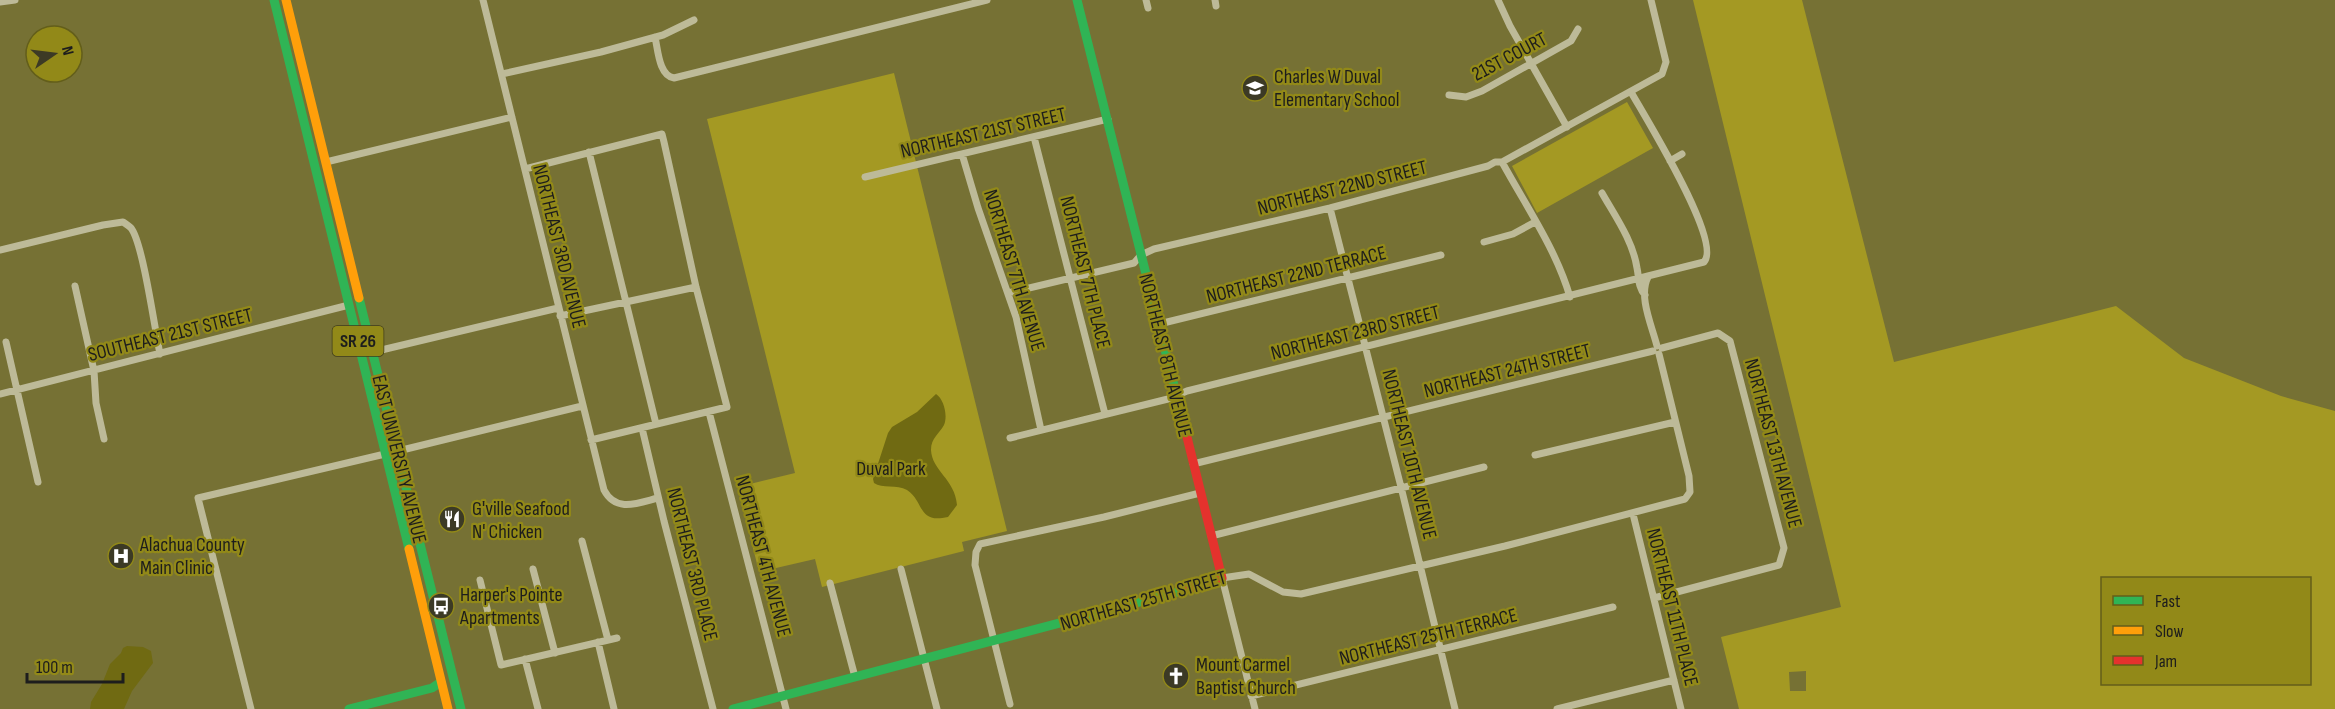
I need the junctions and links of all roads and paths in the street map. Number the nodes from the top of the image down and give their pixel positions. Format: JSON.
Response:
{"nodes":[{"id":1,"x":15,"y":0,"type":"edge"},
{"id":2,"x":274,"y":0,"type":"edge"},
{"id":3,"x":286,"y":0,"type":"edge"},
{"id":4,"x":483,"y":0,"type":"edge"},
{"id":5,"x":987,"y":0,"type":"edge"},
{"id":6,"x":1077,"y":0,"type":"edge"},
{"id":7,"x":1146,"y":0,"type":"edge"},
{"id":8,"x":1498,"y":0,"type":"edge"},
{"id":9,"x":1651,"y":0,"type":"edge"},
{"id":10,"x":0,"y":2,"type":"edge"},
{"id":11,"x":1148,"y":8,"type":"dead end"},
{"id":12,"x":694,"y":20,"type":"dead end"},
{"id":13,"x":1578,"y":29,"type":"dead end"},
{"id":14,"x":655,"y":37,"type":"junction"},
{"id":15,"x":300,"y":58,"type":"junction"},
{"id":16,"x":289,"y":61,"type":"junction"},
{"id":17,"x":1533,"y":63,"type":"junction"},
{"id":18,"x":502,"y":74,"type":"junction"},
{"id":19,"x":1631,"y":92,"type":"junction"},
{"id":20,"x":1449,"y":95,"type":"dead end"},
{"id":21,"x":512,"y":117,"type":"junction"},
{"id":22,"x":1108,"y":119,"type":"junction"},
{"id":23,"x":1568,"y":127,"type":"junction"},
{"id":24,"x":1034,"y":137,"type":"junction"},
{"id":25,"x":589,"y":152,"type":"junction"},
{"id":26,"x":962,"y":154,"type":"junction"},
{"id":27,"x":1682,"y":154,"type":"dead end"},
{"id":28,"x":1670,"y":161,"type":"junction"},
{"id":29,"x":326,"y":162,"type":"junction"},
{"id":30,"x":1502,"y":162,"type":"junction"},
{"id":31,"x":315,"y":166,"type":"junction"},
{"id":32,"x":525,"y":169,"type":"junction"},
{"id":33,"x":866,"y":177,"type":"dead end"},
{"id":34,"x":1602,"y":193,"type":"dead end"},
{"id":35,"x":1330,"y":208,"type":"junction"},
{"id":36,"x":1535,"y":222,"type":"junction"},
{"id":37,"x":1484,"y":242,"type":"dead end"},
{"id":38,"x":0,"y":250,"type":"edge"},
{"id":39,"x":1141,"y":255,"type":"junction"},
{"id":40,"x":1441,"y":255,"type":"dead end"},
{"id":41,"x":1071,"y":277,"type":"junction"},
{"id":42,"x":1648,"y":277,"type":"junction"},
{"id":43,"x":1349,"y":278,"type":"junction"},
{"id":44,"x":1638,"y":280,"type":"junction"},
{"id":45,"x":75,"y":286,"type":"dead end"},
{"id":46,"x":696,"y":287,"type":"junction"},
{"id":47,"x":1008,"y":293,"type":"junction"},
{"id":48,"x":1645,"y":295,"type":"junction"},
{"id":49,"x":1570,"y":297,"type":"junction"},
{"id":50,"x":626,"y":303,"type":"junction"},
{"id":51,"x":349,"y":305,"type":"junction"},
{"id":52,"x":362,"y":306,"type":"junction"},
{"id":53,"x":559,"y":312,"type":"junction"},
{"id":54,"x":1159,"y":324,"type":"junction"},
{"id":55,"x":1725,"y":338,"type":"joint"},
{"id":56,"x":6,"y":342,"type":"dead end"},
{"id":57,"x":1366,"y":347,"type":"junction"},
{"id":58,"x":1658,"y":350,"type":"junction"},
{"id":59,"x":373,"y":352,"type":"junction"},
{"id":60,"x":160,"y":354,"type":"junction"},
{"id":61,"x":361,"y":356,"type":"junction"},
{"id":62,"x":94,"y":371,"type":"junction"},
{"id":63,"x":17,"y":390,"type":"junction"},
{"id":64,"x":0,"y":394,"type":"edge"},
{"id":65,"x":1176,"y":395,"type":"junction"},
{"id":66,"x":582,"y":406,"type":"junction"},
{"id":67,"x":709,"y":412,"type":"junction"},
{"id":68,"x":1106,"y":414,"type":"junction"},
{"id":69,"x":1384,"y":418,"type":"junction"},
{"id":70,"x":1675,"y":422,"type":"junction"},
{"id":71,"x":656,"y":424,"type":"junction"},
{"id":72,"x":642,"y":428,"type":"junction"},
{"id":73,"x":1041,"y":430,"type":"junction"},
{"id":74,"x":1010,"y":438,"type":"dead end"},
{"id":75,"x":104,"y":439,"type":"dead end"},
{"id":76,"x":591,"y":440,"type":"junction"},
{"id":77,"x":398,"y":451,"type":"junction"},
{"id":78,"x":385,"y":454,"type":"junction"},
{"id":79,"x":1535,"y":455,"type":"dead end"},
{"id":80,"x":1193,"y":464,"type":"junction"},
{"id":81,"x":1484,"y":467,"type":"dead end"},
{"id":82,"x":38,"y":482,"type":"dead end"},
{"id":83,"x":1401,"y":487,"type":"junction"},
{"id":84,"x":1200,"y":493,"type":"junction"},
{"id":85,"x":658,"y":498,"type":"junction"},
{"id":86,"x":1633,"y":513,"type":"junction"},
{"id":87,"x":1211,"y":536,"type":"junction"},
{"id":88,"x":582,"y":541,"type":"dead end"},
{"id":89,"x":1421,"y":566,"type":"junction"},
{"id":90,"x":533,"y":569,"type":"dead end"},
{"id":91,"x":901,"y":569,"type":"dead end"},
{"id":92,"x":1222,"y":578,"type":"junction"},
{"id":93,"x":480,"y":580,"type":"dead end"},
{"id":94,"x":830,"y":583,"type":"dead end"},
{"id":95,"x":430,"y":584,"type":"junction"},
{"id":96,"x":418,"y":586,"type":"junction"},
{"id":97,"x":1654,"y":597,"type":"junction"},
{"id":98,"x":1613,"y":607,"type":"dead end"},
{"id":99,"x":618,"y":638,"type":"dead end"},
{"id":100,"x":608,"y":640,"type":"junction"},
{"id":101,"x":995,"y":640,"type":"junction"},
{"id":102,"x":598,"y":642,"type":"junction"},
{"id":103,"x":1440,"y":650,"type":"junction"},
{"id":104,"x":555,"y":653,"type":"junction"},
{"id":105,"x":926,"y":658,"type":"junction"},
{"id":106,"x":525,"y":659,"type":"junction"},
{"id":107,"x":452,"y":674,"type":"junction"},
{"id":108,"x":855,"y":677,"type":"junction"},
{"id":109,"x":1674,"y":680,"type":"junction"},
{"id":110,"x":441,"y":682,"type":"junction"},
{"id":111,"x":783,"y":696,"type":"junction"},
{"id":112,"x":1251,"y":696,"type":"junction"},
{"id":113,"x":1010,"y":704,"type":"dead end"},
{"id":114,"x":251,"y":709,"type":"edge"},
{"id":115,"x":349,"y":709,"type":"edge"},
{"id":116,"x":448,"y":709,"type":"edge"},
{"id":117,"x":461,"y":709,"type":"edge"},
{"id":118,"x":538,"y":709,"type":"edge"},
{"id":119,"x":614,"y":709,"type":"edge"},
{"id":120,"x":712,"y":709,"type":"edge"},
{"id":121,"x":733,"y":709,"type":"edge"},
{"id":122,"x":786,"y":709,"type":"edge"},
{"id":123,"x":937,"y":709,"type":"edge"},
{"id":124,"x":1255,"y":709,"type":"edge"},
{"id":125,"x":1455,"y":709,"type":"edge"},
{"id":126,"x":1557,"y":709,"type":"edge"},
{"id":127,"x":1682,"y":709,"type":"edge"}],
"edges":[{"from":1,"to":10,"type":"street"},
{"from":2,"to":16,"type":"main road","name":"EAST UNIVERSITY AVENUE","number":"SR 26"},
{"from":3,"to":15,"type":"main road","name":"EAST UNIVERSITY AVENUE","number":"SR 26"},
{"from":4,"to":18,"type":"street","name":"NORTHEAST 3RD AVENUE"},
{"from":5,"to":14,"type":"street"},
{"from":6,"to":22,"type":"main road","name":"NORTHEAST 8TH AVENUE"},
{"from":7,"to":11,"type":"street"},
{"from":8,"to":17,"type":"street"},
{"from":9,"to":19,"type":"street","name":"NORTHEAST 22ND STREET"},
{"from":12,"to":14,"type":"street"},
{"from":13,"to":17,"type":"street","name":"21ST COURT"},
{"from":14,"to":18,"type":"street"},
{"from":15,"to":16,"type":"main road"},
{"from":15,"to":29,"type":"main road","name":"EAST UNIVERSITY AVENUE","number":"SR 26"},
{"from":16,"to":31,"type":"main road","name":"EAST UNIVERSITY AVENUE","number":"SR 26"},
{"from":17,"to":20,"type":"street","name":"21ST COURT"},
{"from":17,"to":23,"type":"street"},
{"from":18,"to":21,"type":"street","name":"NORTHEAST 3RD AVENUE"},
{"from":19,"to":23,"type":"street","name":"NORTHEAST 22ND STREET"},
{"from":19,"to":28,"type":"street"},
{"from":21,"to":29,"type":"street"},
{"from":21,"to":32,"type":"street","name":"NORTHEAST 3RD AVENUE"},
{"from":22,"to":24,"type":"street","name":"NORTHEAST 21ST STREET"},
{"from":22,"to":39,"type":"main road","name":"NORTHEAST 8TH AVENUE"},
{"from":23,"to":30,"type":"street","name":"NORTHEAST 22ND STREET"},
{"from":24,"to":26,"type":"street","name":"NORTHEAST 21ST STREET"},
{"from":24,"to":41,"type":"street","name":"NORTHEAST 7TH PLACE"},
{"from":25,"to":32,"type":"street"},
{"from":25,"to":46,"type":"street"},
{"from":25,"to":50,"type":"street"},
{"from":26,"to":33,"type":"street","name":"NORTHEAST 21ST STREET"},
{"from":26,"to":47,"type":"street","name":"NORTHEAST 7TH AVENUE"},
{"from":27,"to":28,"type":"street"},
{"from":28,"to":42,"type":"street","name":"NORTHEAST 23RD STREET"},
{"from":29,"to":31,"type":"main road"},
{"from":29,"to":52,"type":"main road","name":"EAST UNIVERSITY AVENUE","number":"SR 26"},
{"from":30,"to":35,"type":"street","name":"NORTHEAST 22ND STREET"},
{"from":30,"to":36,"type":"street"},
{"from":31,"to":51,"type":"main road","name":"EAST UNIVERSITY AVENUE","number":"SR 26"},
{"from":32,"to":53,"type":"street","name":"NORTHEAST 3RD AVENUE"},
{"from":34,"to":44,"type":"street"},
{"from":35,"to":39,"type":"street","name":"NORTHEAST 22ND STREET"},
{"from":35,"to":43,"type":"street","name":"NORTHEAST 10TH AVENUE"},
{"from":36,"to":37,"type":"street"},
{"from":36,"to":49,"type":"street"},
{"from":38,"to":60,"type":"street"},
{"from":39,"to":41,"type":"street","name":"NORTHEAST 22ND STREET"},
{"from":39,"to":54,"type":"main road","name":"NORTHEAST 8TH AVENUE"},
{"from":40,"to":43,"type":"street","name":"NORTHEAST 22ND TERRACE"},
{"from":41,"to":47,"type":"street","name":"NORTHEAST 22ND STREET"},
{"from":41,"to":68,"type":"street","name":"NORTHEAST 7TH PLACE"},
{"from":42,"to":44,"type":"street","name":"NORTHEAST 23RD STREET"},
{"from":42,"to":48,"type":"street"},
{"from":43,"to":54,"type":"street","name":"NORTHEAST 22ND TERRACE"},
{"from":43,"to":57,"type":"street","name":"NORTHEAST 10TH AVENUE"},
{"from":44,"to":48,"type":"street"},
{"from":44,"to":49,"type":"street","name":"NORTHEAST 23RD STREET"},
{"from":45,"to":62,"type":"street"},
{"from":46,"to":50,"type":"street"},
{"from":46,"to":67,"type":"street"},
{"from":47,"to":73,"type":"street","name":"NORTHEAST 7TH AVENUE"},
{"from":48,"to":58,"type":"street"},
{"from":49,"to":57,"type":"street","name":"NORTHEAST 23RD STREET"},
{"from":50,"to":53,"type":"street"},
{"from":50,"to":71,"type":"street"},
{"from":51,"to":52,"type":"main road"},
{"from":51,"to":60,"type":"street","name":"SOUTHEAST 21ST STREET"},
{"from":51,"to":61,"type":"main road","name":"EAST UNIVERSITY AVENUE","number":"SR 26"},
{"from":52,"to":59,"type":"main road","name":"EAST UNIVERSITY AVENUE","number":"SR 26"},
{"from":53,"to":59,"type":"street"},
{"from":53,"to":66,"type":"street","name":"NORTHEAST 3RD AVENUE"},
{"from":54,"to":65,"type":"main road","name":"NORTHEAST 8TH AVENUE"},
{"from":55,"to":58,"type":"street","name":"NORTHEAST 24TH STREET"},
{"from":55,"to":97,"type":"street","name":"NORTHEAST 13TH AVENUE"},
{"from":56,"to":63,"type":"street"},
{"from":57,"to":65,"type":"street","name":"NORTHEAST 23RD STREET"},
{"from":57,"to":69,"type":"street","name":"NORTHEAST 10TH AVENUE"},
{"from":58,"to":69,"type":"street","name":"NORTHEAST 24TH STREET"},
{"from":58,"to":70,"type":"street"},
{"from":59,"to":61,"type":"main road"},
{"from":59,"to":77,"type":"main road","name":"EAST UNIVERSITY AVENUE","number":"SR 26"},
{"from":60,"to":62,"type":"street","name":"SOUTHEAST 21ST STREET"},
{"from":61,"to":78,"type":"main road","name":"EAST UNIVERSITY AVENUE","number":"SR 26"},
{"from":62,"to":63,"type":"street","name":"SOUTHEAST 21ST STREET"},
{"from":62,"to":75,"type":"street"},
{"from":63,"to":64,"type":"street","name":"SOUTHEAST 21ST STREET"},
{"from":63,"to":82,"type":"street"},
{"from":65,"to":68,"type":"street","name":"NORTHEAST 23RD STREET"},
{"from":65,"to":80,"type":"main road","name":"NORTHEAST 8TH AVENUE"},
{"from":66,"to":76,"type":"street","name":"NORTHEAST 3RD AVENUE"},
{"from":66,"to":77,"type":"street"},
{"from":67,"to":71,"type":"street"},
{"from":67,"to":111,"type":"street","name":"NORTHEAST 4TH AVENUE"},
{"from":68,"to":73,"type":"street","name":"NORTHEAST 23RD STREET"},
{"from":69,"to":80,"type":"street","name":"NORTHEAST 24TH STREET"},
{"from":69,"to":83,"type":"street","name":"NORTHEAST 10TH AVENUE"},
{"from":70,"to":79,"type":"street"},
{"from":70,"to":86,"type":"street","name":"NORTHEAST 25TH STREET"},
{"from":71,"to":72,"type":"street"},
{"from":72,"to":76,"type":"street"},
{"from":72,"to":85,"type":"street","name":"NORTHEAST 3RD PLACE"},
{"from":73,"to":74,"type":"street","name":"NORTHEAST 23RD STREET"},
{"from":76,"to":85,"type":"street","name":"NORTHEAST 3RD AVENUE"},
{"from":77,"to":78,"type":"main road"},
{"from":77,"to":95,"type":"main road","name":"EAST UNIVERSITY AVENUE","number":"SR 26"},
{"from":78,"to":96,"type":"main road","name":"EAST UNIVERSITY AVENUE","number":"SR 26"},
{"from":78,"to":114,"type":"street"},
{"from":80,"to":84,"type":"main road","name":"NORTHEAST 8TH AVENUE"},
{"from":81,"to":83,"type":"street"},
{"from":83,"to":87,"type":"street"},
{"from":83,"to":89,"type":"street","name":"NORTHEAST 10TH AVENUE"},
{"from":84,"to":87,"type":"main road","name":"NORTHEAST 8TH AVENUE"},
{"from":84,"to":101,"type":"street"},
{"from":85,"to":120,"type":"street","name":"NORTHEAST 3RD PLACE"},
{"from":86,"to":89,"type":"street","name":"NORTHEAST 25TH STREET"},
{"from":86,"to":97,"type":"street","name":"NORTHEAST 11TH PLACE"},
{"from":87,"to":92,"type":"main road","name":"NORTHEAST 8TH AVENUE"},
{"from":88,"to":100,"type":"street"},
{"from":89,"to":92,"type":"street","name":"NORTHEAST 25TH STREET"},
{"from":89,"to":103,"type":"street","name":"NORTHEAST 10TH AVENUE"},
{"from":90,"to":104,"type":"street"},
{"from":91,"to":105,"type":"street"},
{"from":92,"to":101,"type":"main road","name":"NORTHEAST 25TH STREET"},
{"from":92,"to":112,"type":"street","name":"NORTHEAST 8TH AVENUE"},
{"from":93,"to":106,"type":"street"},
{"from":94,"to":108,"type":"street"},
{"from":95,"to":96,"type":"main road"},
{"from":95,"to":107,"type":"main road","name":"EAST UNIVERSITY AVENUE","number":"SR 26"},
{"from":96,"to":110,"type":"main road","name":"EAST UNIVERSITY AVENUE","number":"SR 26"},
{"from":97,"to":109,"type":"street","name":"NORTHEAST 11TH PLACE"},
{"from":98,"to":103,"type":"street","name":"NORTHEAST 25TH TERRACE"},
{"from":99,"to":100,"type":"street"},
{"from":100,"to":102,"type":"street"},
{"from":101,"to":105,"type":"main road","name":"NORTHEAST 25TH STREET"},
{"from":101,"to":113,"type":"street"},
{"from":102,"to":104,"type":"street"},
{"from":102,"to":119,"type":"street"},
{"from":103,"to":112,"type":"street","name":"NORTHEAST 25TH TERRACE"},
{"from":103,"to":125,"type":"street","name":"NORTHEAST 10TH AVENUE"},
{"from":104,"to":106,"type":"street"},
{"from":105,"to":108,"type":"main road","name":"NORTHEAST 25TH STREET"},
{"from":105,"to":123,"type":"street"},
{"from":106,"to":118,"type":"street"},
{"from":107,"to":110,"type":"main road"},
{"from":107,"to":117,"type":"main road","name":"EAST UNIVERSITY AVENUE","number":"SR 26"},
{"from":108,"to":111,"type":"main road","name":"NORTHEAST 25TH STREET"},
{"from":109,"to":126,"type":"street"},
{"from":109,"to":127,"type":"street","name":"NORTHEAST 11TH PLACE"},
{"from":110,"to":115,"type":"main road"},
{"from":110,"to":116,"type":"main road","name":"EAST UNIVERSITY AVENUE","number":"SR 26"},
{"from":111,"to":121,"type":"main road","name":"NORTHEAST 25TH STREET"},
{"from":111,"to":122,"type":"street","name":"NORTHEAST 4TH AVENUE"},
{"from":112,"to":124,"type":"street","name":"NORTHEAST 8TH AVENUE"}]}
